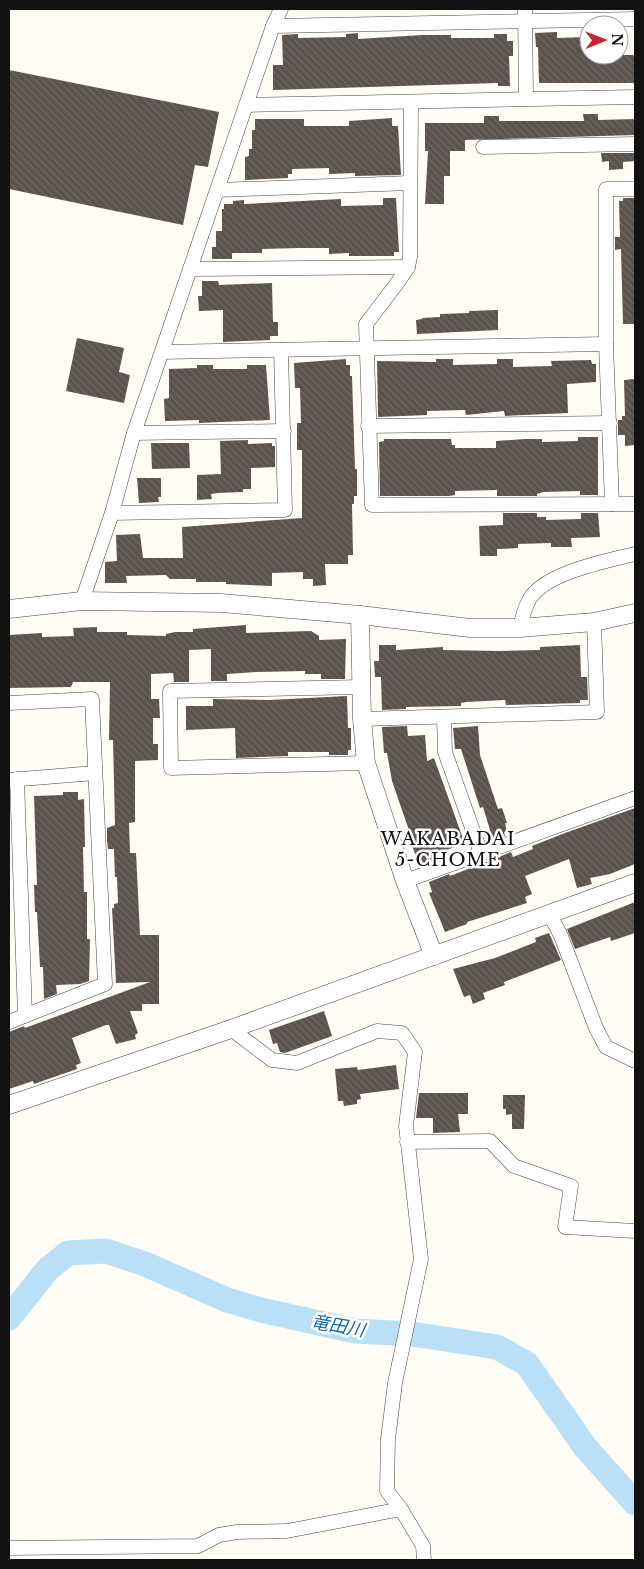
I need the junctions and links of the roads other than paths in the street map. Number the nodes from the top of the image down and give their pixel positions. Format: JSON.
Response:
{"nodes":[{"id":1,"x":281,"y":9,"type":"edge"},
{"id":2,"x":525,"y":15,"type":"edge"},
{"id":3,"x":635,"y":19,"type":"edge"},
{"id":4,"x":273,"y":26,"type":"junction"},
{"id":5,"x":635,"y":97,"type":"edge"},
{"id":6,"x":526,"y":98,"type":"junction"},
{"id":7,"x":411,"y":102,"type":"junction"},
{"id":8,"x":247,"y":105,"type":"junction"},
{"id":9,"x":635,"y":144,"type":"edge"},
{"id":10,"x":483,"y":147,"type":"dead end"},
{"id":11,"x":410,"y":183,"type":"junction"},
{"id":12,"x":635,"y":189,"type":"edge"},
{"id":13,"x":218,"y":190,"type":"junction"},
{"id":14,"x":408,"y":267,"type":"junction"},
{"id":15,"x":190,"y":269,"type":"junction"},
{"id":16,"x":606,"y":344,"type":"junction"},
{"id":17,"x":366,"y":346,"type":"junction"},
{"id":18,"x":281,"y":350,"type":"junction"},
{"id":19,"x":162,"y":352,"type":"junction"},
{"id":20,"x":610,"y":423,"type":"junction"},
{"id":21,"x":368,"y":426,"type":"junction"},
{"id":22,"x":284,"y":431,"type":"junction"},
{"id":23,"x":134,"y":433,"type":"junction"},
{"id":24,"x":612,"y":504,"type":"junction"},
{"id":25,"x":635,"y":504,"type":"edge"},
{"id":26,"x":112,"y":513,"type":"junction"},
{"id":27,"x":635,"y":554,"type":"edge"},
{"id":28,"x":82,"y":601,"type":"junction"},
{"id":29,"x":9,"y":609,"type":"edge"},
{"id":30,"x":635,"y":613,"type":"edge"},
{"id":31,"x":360,"y":614,"type":"junction"},
{"id":32,"x":594,"y":622,"type":"junction"},
{"id":33,"x":520,"y":628,"type":"junction"},
{"id":34,"x":361,"y":686,"type":"junction"},
{"id":35,"x":9,"y":703,"type":"edge"},
{"id":36,"x":444,"y":718,"type":"junction"},
{"id":37,"x":362,"y":719,"type":"junction"},
{"id":38,"x":366,"y":762,"type":"junction"},
{"id":39,"x":95,"y":774,"type":"junction"},
{"id":40,"x":13,"y":780,"type":"edge"},
{"id":41,"x":635,"y":798,"type":"edge"},
{"id":42,"x":481,"y":854,"type":"junction"},
{"id":43,"x":405,"y":881,"type":"junction"},
{"id":44,"x":635,"y":883,"type":"edge"},
{"id":45,"x":550,"y":915,"type":"junction"},
{"id":46,"x":434,"y":956,"type":"junction"},
{"id":47,"x":25,"y":1016,"type":"junction"},
{"id":48,"x":9,"y":1022,"type":"edge"},
{"id":49,"x":231,"y":1029,"type":"junction"},
{"id":50,"x":635,"y":1061,"type":"edge"},
{"id":51,"x":9,"y":1105,"type":"edge"},
{"id":52,"x":407,"y":1142,"type":"junction"},
{"id":53,"x":635,"y":1232,"type":"edge"},
{"id":54,"x":401,"y":1509,"type":"junction"},
{"id":55,"x":9,"y":1548,"type":"edge"},
{"id":56,"x":198,"y":1553,"type":"edge"},
{"id":57,"x":424,"y":1560,"type":"edge"}],
"edges":[{"from":1,"to":4,"type":"street"},
{"from":2,"to":3,"type":"street"},
{"from":2,"to":4,"type":"street"},
{"from":2,"to":6,"type":"street"},
{"from":4,"to":8,"type":"street"},
{"from":5,"to":6,"type":"street"},
{"from":6,"to":7,"type":"street"},
{"from":7,"to":8,"type":"street"},
{"from":7,"to":11,"type":"street"},
{"from":8,"to":13,"type":"street"},
{"from":9,"to":10,"type":"street"},
{"from":11,"to":13,"type":"street"},
{"from":11,"to":14,"type":"street"},
{"from":12,"to":16,"type":"street"},
{"from":13,"to":15,"type":"street"},
{"from":14,"to":15,"type":"street"},
{"from":14,"to":17,"type":"street"},
{"from":15,"to":19,"type":"street"},
{"from":16,"to":17,"type":"street"},
{"from":16,"to":20,"type":"street"},
{"from":17,"to":18,"type":"street"},
{"from":17,"to":21,"type":"street"},
{"from":18,"to":19,"type":"street"},
{"from":18,"to":22,"type":"street"},
{"from":19,"to":23,"type":"street"},
{"from":20,"to":21,"type":"street"},
{"from":20,"to":24,"type":"street"},
{"from":21,"to":24,"type":"street"},
{"from":22,"to":23,"type":"street"},
{"from":22,"to":26,"type":"street"},
{"from":23,"to":26,"type":"street"},
{"from":24,"to":25,"type":"street"},
{"from":26,"to":28,"type":"street"},
{"from":27,"to":33,"type":"street"},
{"from":28,"to":29,"type":"street"},
{"from":28,"to":31,"type":"street"},
{"from":30,"to":32,"type":"street"},
{"from":31,"to":33,"type":"street"},
{"from":31,"to":34,"type":"street"},
{"from":32,"to":33,"type":"street"},
{"from":32,"to":36,"type":"street"},
{"from":34,"to":37,"type":"street"},
{"from":34,"to":38,"type":"street"},
{"from":35,"to":39,"type":"street"},
{"from":36,"to":37,"type":"street"},
{"from":36,"to":42,"type":"street"},
{"from":37,"to":38,"type":"street"},
{"from":38,"to":43,"type":"street"},
{"from":39,"to":40,"type":"street"},
{"from":39,"to":47,"type":"street"},
{"from":40,"to":47,"type":"street"},
{"from":41,"to":42,"type":"street"},
{"from":42,"to":43,"type":"street"},
{"from":43,"to":46,"type":"street"},
{"from":44,"to":45,"type":"street"},
{"from":45,"to":46,"type":"street"},
{"from":45,"to":50,"type":"street"},
{"from":46,"to":49,"type":"street"},
{"from":47,"to":48,"type":"street"},
{"from":49,"to":51,"type":"street"},
{"from":49,"to":52,"type":"street"},
{"from":52,"to":53,"type":"street"},
{"from":52,"to":54,"type":"street"},
{"from":54,"to":56,"type":"street"},
{"from":54,"to":57,"type":"street"},
{"from":55,"to":56,"type":"street"}]}
